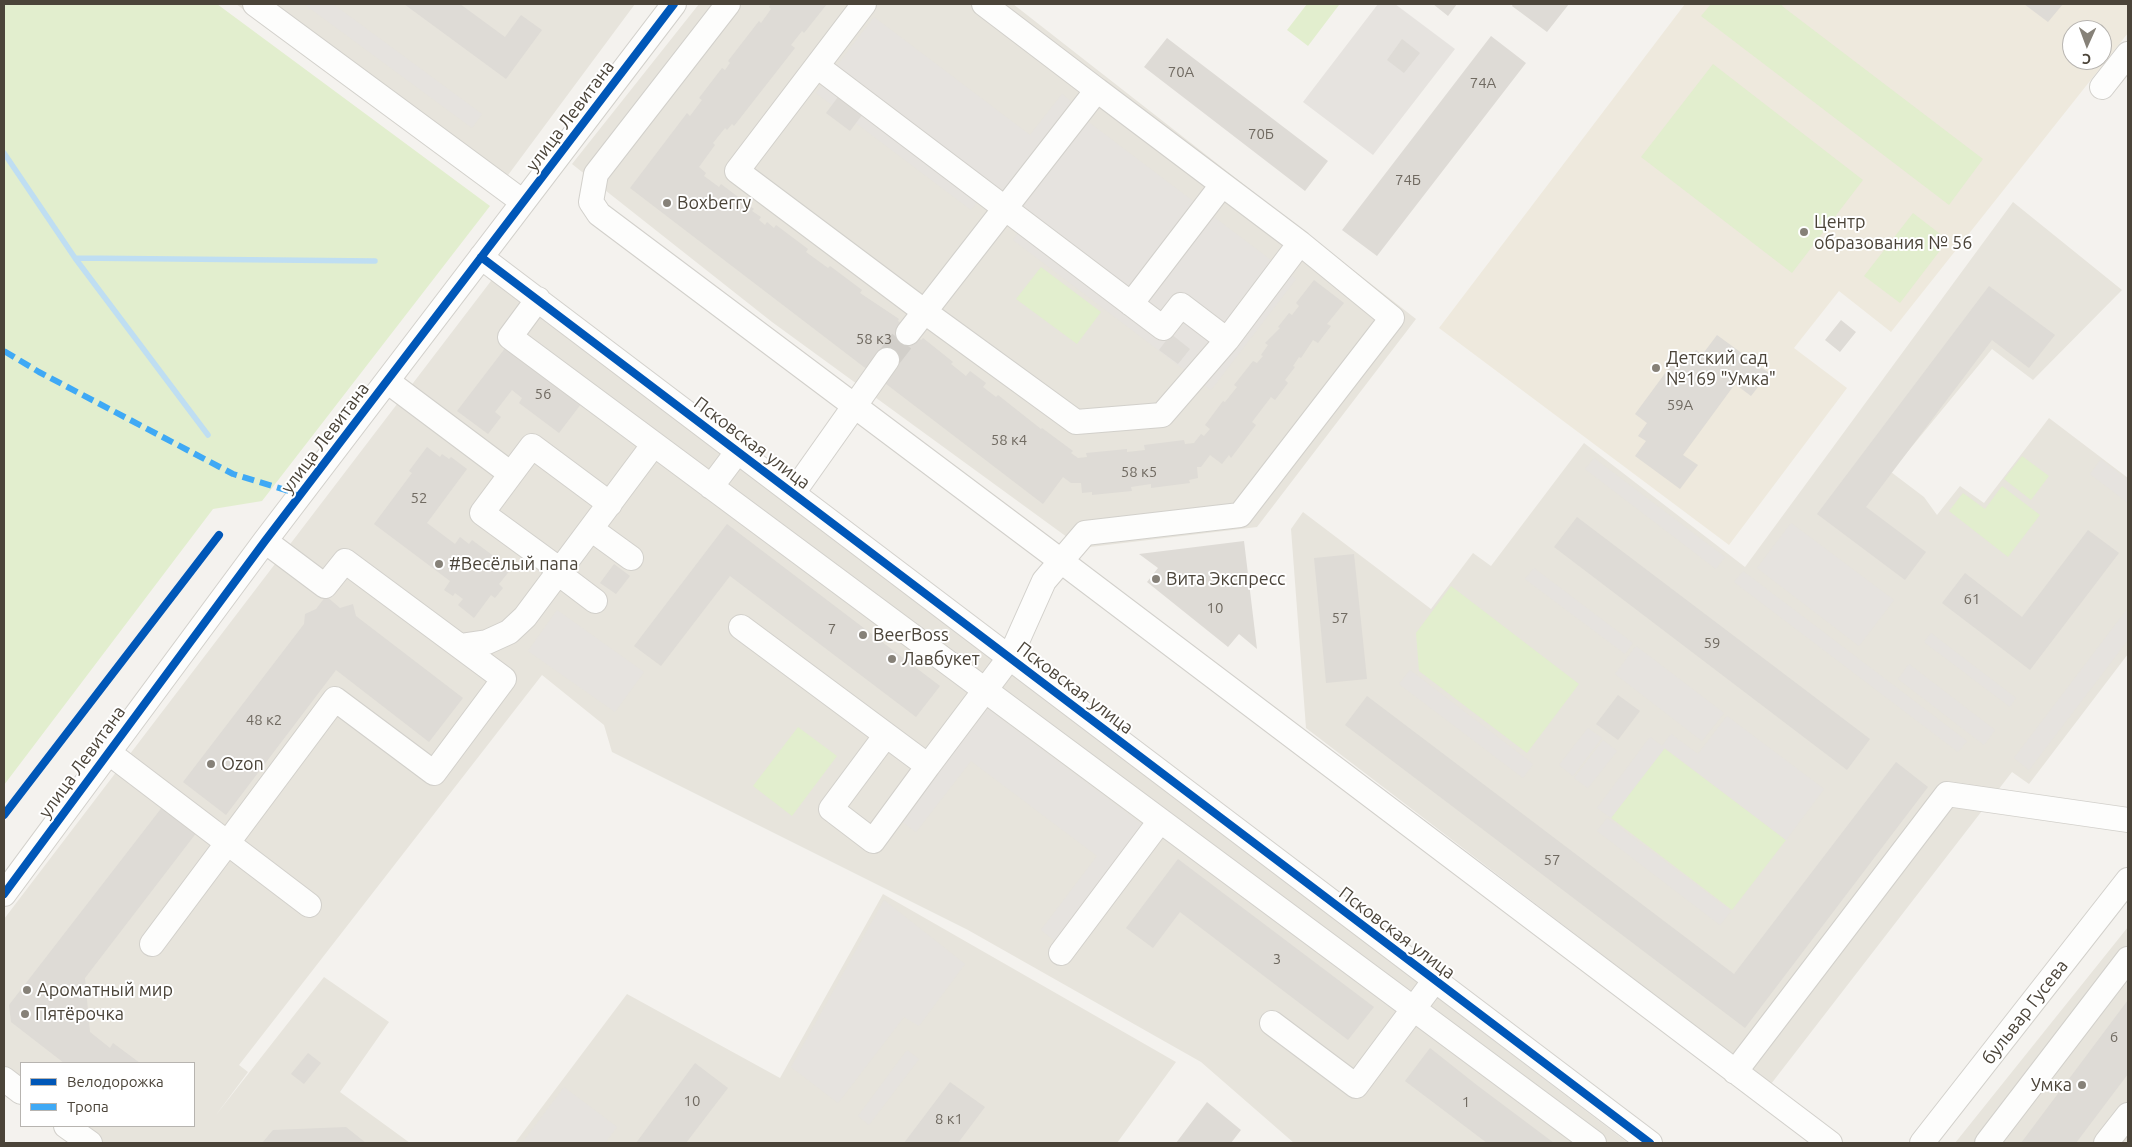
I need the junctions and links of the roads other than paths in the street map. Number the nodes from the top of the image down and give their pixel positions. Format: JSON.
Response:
{"nodes":[{"id":1,"x":255,"y":4,"type":"edge"},
{"id":2,"x":674,"y":4,"type":"edge"},
{"id":3,"x":728,"y":4,"type":"edge"},
{"id":4,"x":864,"y":4,"type":"edge"},
{"id":5,"x":984,"y":4,"type":"edge"},
{"id":6,"x":2128,"y":54,"type":"edge"},
{"id":7,"x":817,"y":66,"type":"junction"},
{"id":8,"x":2102,"y":87,"type":"dead end"},
{"id":9,"x":1097,"y":90,"type":"junction"},
{"id":10,"x":1222,"y":185,"type":"junction"},
{"id":11,"x":523,"y":202,"type":"junction"},
{"id":12,"x":1005,"y":208,"type":"junction"},
{"id":13,"x":1300,"y":244,"type":"junction"},
{"id":14,"x":482,"y":257,"type":"junction"},
{"id":15,"x":538,"y":299,"type":"junction"},
{"id":16,"x":1131,"y":304,"type":"junction"},
{"id":17,"x":925,"y":312,"type":"junction"},
{"id":18,"x":908,"y":333,"type":"tunnel mouth"},
{"id":19,"x":1227,"y":340,"type":"junction"},
{"id":20,"x":887,"y":360,"type":"tunnel mouth"},
{"id":21,"x":386,"y":381,"type":"junction"},
{"id":22,"x":855,"y":407,"type":"junction"},
{"id":23,"x":654,"y":444,"type":"junction"},
{"id":24,"x":738,"y":451,"type":"junction"},
{"id":25,"x":511,"y":474,"type":"junction"},
{"id":26,"x":712,"y":487,"type":"junction"},
{"id":27,"x":793,"y":493,"type":"junction"},
{"id":28,"x":610,"y":504,"type":"junction"},
{"id":29,"x":591,"y":529,"type":"junction"},
{"id":30,"x":264,"y":541,"type":"junction"},
{"id":31,"x":631,"y":558,"type":"dead end"},
{"id":32,"x":1061,"y":561,"type":"junction"},
{"id":33,"x":559,"y":572,"type":"junction"},
{"id":34,"x":594,"y":601,"type":"dead end"},
{"id":35,"x":741,"y":627,"type":"dead end"},
{"id":36,"x":460,"y":646,"type":"junction"},
{"id":37,"x":1010,"y":657,"type":"junction"},
{"id":38,"x":985,"y":690,"type":"junction"},
{"id":39,"x":886,"y":735,"type":"junction"},
{"id":40,"x":108,"y":752,"type":"junction"},
{"id":41,"x":928,"y":766,"type":"junction"},
{"id":42,"x":2128,"y":820,"type":"edge"},
{"id":43,"x":1160,"y":821,"type":"junction"},
{"id":44,"x":228,"y":843,"type":"junction"},
{"id":45,"x":2128,"y":880,"type":"edge"},
{"id":46,"x":4,"y":894,"type":"edge"},
{"id":47,"x":309,"y":905,"type":"dead end"},
{"id":48,"x":152,"y":944,"type":"dead end"},
{"id":49,"x":1062,"y":953,"type":"dead end"},
{"id":50,"x":2128,"y":959,"type":"edge"},
{"id":51,"x":1435,"y":980,"type":"junction"},
{"id":52,"x":1413,"y":1009,"type":"junction"},
{"id":53,"x":1272,"y":1023,"type":"dead end"},
{"id":54,"x":1736,"y":1072,"type":"junction"},
{"id":55,"x":4,"y":1079,"type":"edge"},
{"id":56,"x":20,"y":1091,"type":"edge"},
{"id":57,"x":2128,"y":1115,"type":"edge"},
{"id":58,"x":67,"y":1127,"type":"edge"},
{"id":59,"x":90,"y":1143,"type":"edge"},
{"id":60,"x":1594,"y":1143,"type":"edge"},
{"id":61,"x":1650,"y":1143,"type":"edge"},
{"id":62,"x":1830,"y":1143,"type":"edge"},
{"id":63,"x":1922,"y":1143,"type":"edge"},
{"id":64,"x":1987,"y":1143,"type":"edge"},
{"id":65,"x":2106,"y":1143,"type":"edge"}],
"edges":[{"from":1,"to":11,"type":"street"},
{"from":2,"to":11,"type":"street","name":"улица Левитана"},
{"from":3,"to":22,"type":"street"},
{"from":4,"to":7,"type":"street"},
{"from":5,"to":9,"type":"street"},
{"from":6,"to":8,"type":"street"},
{"from":7,"to":12,"type":"street"},
{"from":7,"to":17,"type":"street"},
{"from":9,"to":10,"type":"street"},
{"from":9,"to":12,"type":"street"},
{"from":10,"to":13,"type":"street"},
{"from":10,"to":16,"type":"street"},
{"from":11,"to":14,"type":"street","name":"улица Левитана"},
{"from":12,"to":16,"type":"street"},
{"from":12,"to":17,"type":"street"},
{"from":13,"to":19,"type":"street"},
{"from":13,"to":32,"type":"street"},
{"from":14,"to":15,"type":"street","name":"Псковская улица"},
{"from":14,"to":21,"type":"street","name":"улица Левитана"},
{"from":15,"to":23,"type":"street"},
{"from":15,"to":24,"type":"street","name":"Псковская улица"},
{"from":16,"to":19,"type":"street"},
{"from":17,"to":18,"type":"street"},
{"from":17,"to":19,"type":"street"},
{"from":20,"to":22,"type":"street"},
{"from":21,"to":25,"type":"street"},
{"from":21,"to":30,"type":"street","name":"улица Левитана"},
{"from":22,"to":27,"type":"street"},
{"from":22,"to":32,"type":"street"},
{"from":23,"to":26,"type":"street"},
{"from":23,"to":28,"type":"street"},
{"from":24,"to":26,"type":"street"},
{"from":24,"to":27,"type":"street","name":"Псковская улица"},
{"from":25,"to":28,"type":"street"},
{"from":25,"to":33,"type":"street"},
{"from":26,"to":38,"type":"street"},
{"from":27,"to":37,"type":"street","name":"Псковская улица"},
{"from":28,"to":29,"type":"street"},
{"from":29,"to":31,"type":"street"},
{"from":29,"to":33,"type":"street"},
{"from":30,"to":36,"type":"street"},
{"from":30,"to":40,"type":"street","name":"улица Левитана"},
{"from":32,"to":37,"type":"street"},
{"from":32,"to":54,"type":"street"},
{"from":33,"to":34,"type":"street"},
{"from":33,"to":36,"type":"street"},
{"from":35,"to":39,"type":"street"},
{"from":36,"to":44,"type":"street"},
{"from":37,"to":38,"type":"street"},
{"from":37,"to":51,"type":"street","name":"Псковская улица"},
{"from":38,"to":41,"type":"street"},
{"from":38,"to":43,"type":"street"},
{"from":39,"to":41,"type":"street"},
{"from":39,"to":41,"type":"street"},
{"from":40,"to":44,"type":"street"},
{"from":40,"to":46,"type":"street","name":"улица Левитана"},
{"from":42,"to":54,"type":"street"},
{"from":43,"to":49,"type":"street"},
{"from":43,"to":52,"type":"street"},
{"from":44,"to":47,"type":"street"},
{"from":44,"to":48,"type":"street"},
{"from":45,"to":63,"type":"street","name":"бульвар Гусева"},
{"from":50,"to":64,"type":"street"},
{"from":51,"to":52,"type":"street"},
{"from":51,"to":61,"type":"street","name":"Псковская улица"},
{"from":52,"to":53,"type":"street"},
{"from":52,"to":60,"type":"street"},
{"from":54,"to":62,"type":"street"},
{"from":55,"to":56,"type":"street"},
{"from":57,"to":65,"type":"street"},
{"from":58,"to":59,"type":"street"}]}
